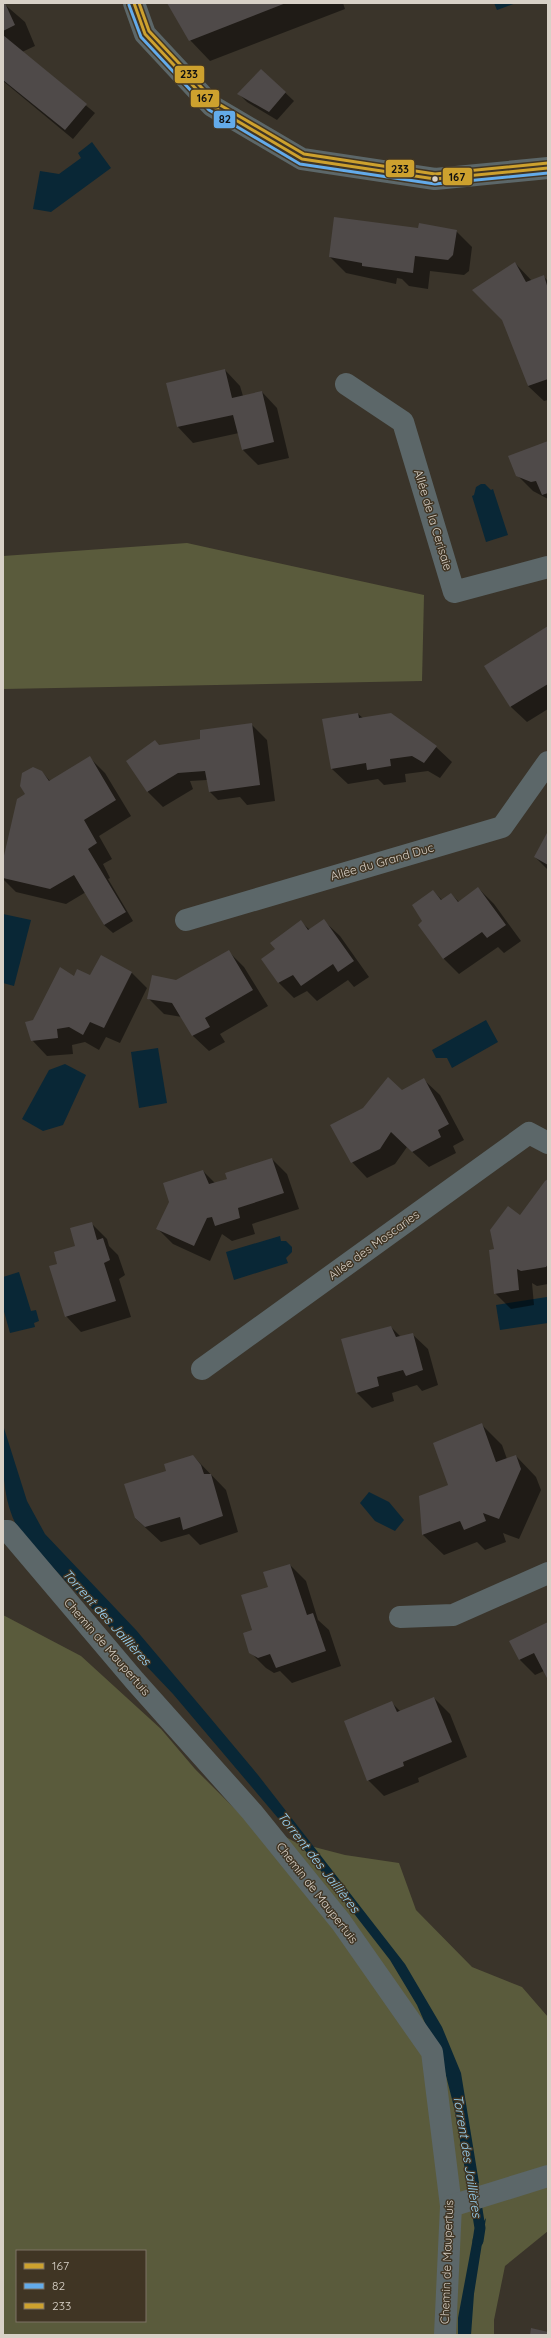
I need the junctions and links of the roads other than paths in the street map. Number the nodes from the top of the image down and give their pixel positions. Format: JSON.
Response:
{"nodes":[{"id":1,"x":134,"y":3,"type":"edge"},
{"id":2,"x":548,"y":168,"type":"edge"},
{"id":3,"x":346,"y":384,"type":"dead end"},
{"id":4,"x":548,"y":566,"type":"edge"},
{"id":5,"x":548,"y":762,"type":"edge"},
{"id":6,"x":186,"y":920,"type":"dead end"},
{"id":7,"x":548,"y":1143,"type":"edge"},
{"id":8,"x":202,"y":1369,"type":"dead end"},
{"id":9,"x":3,"y":1531,"type":"edge"},
{"id":10,"x":548,"y":1573,"type":"edge"},
{"id":11,"x":400,"y":1617,"type":"dead end"},
{"id":12,"x":548,"y":2176,"type":"edge"},
{"id":13,"x":455,"y":2205,"type":"junction"},
{"id":14,"x":444,"y":2335,"type":"edge"}],
"edges":[{"from":1,"to":2,"type":"street"},
{"from":3,"to":4,"type":"street","name":"Allée de la Cerisaie"},
{"from":5,"to":6,"type":"street","name":"Allée du Grand Duc"},
{"from":7,"to":8,"type":"street","name":"Allée des Moscaries"},
{"from":9,"to":13,"type":"street","name":"Chemin de Maupertuis"},
{"from":10,"to":11,"type":"street"},
{"from":12,"to":13,"type":"street"},
{"from":13,"to":14,"type":"street","name":"Chemin de Maupertuis"}]}
